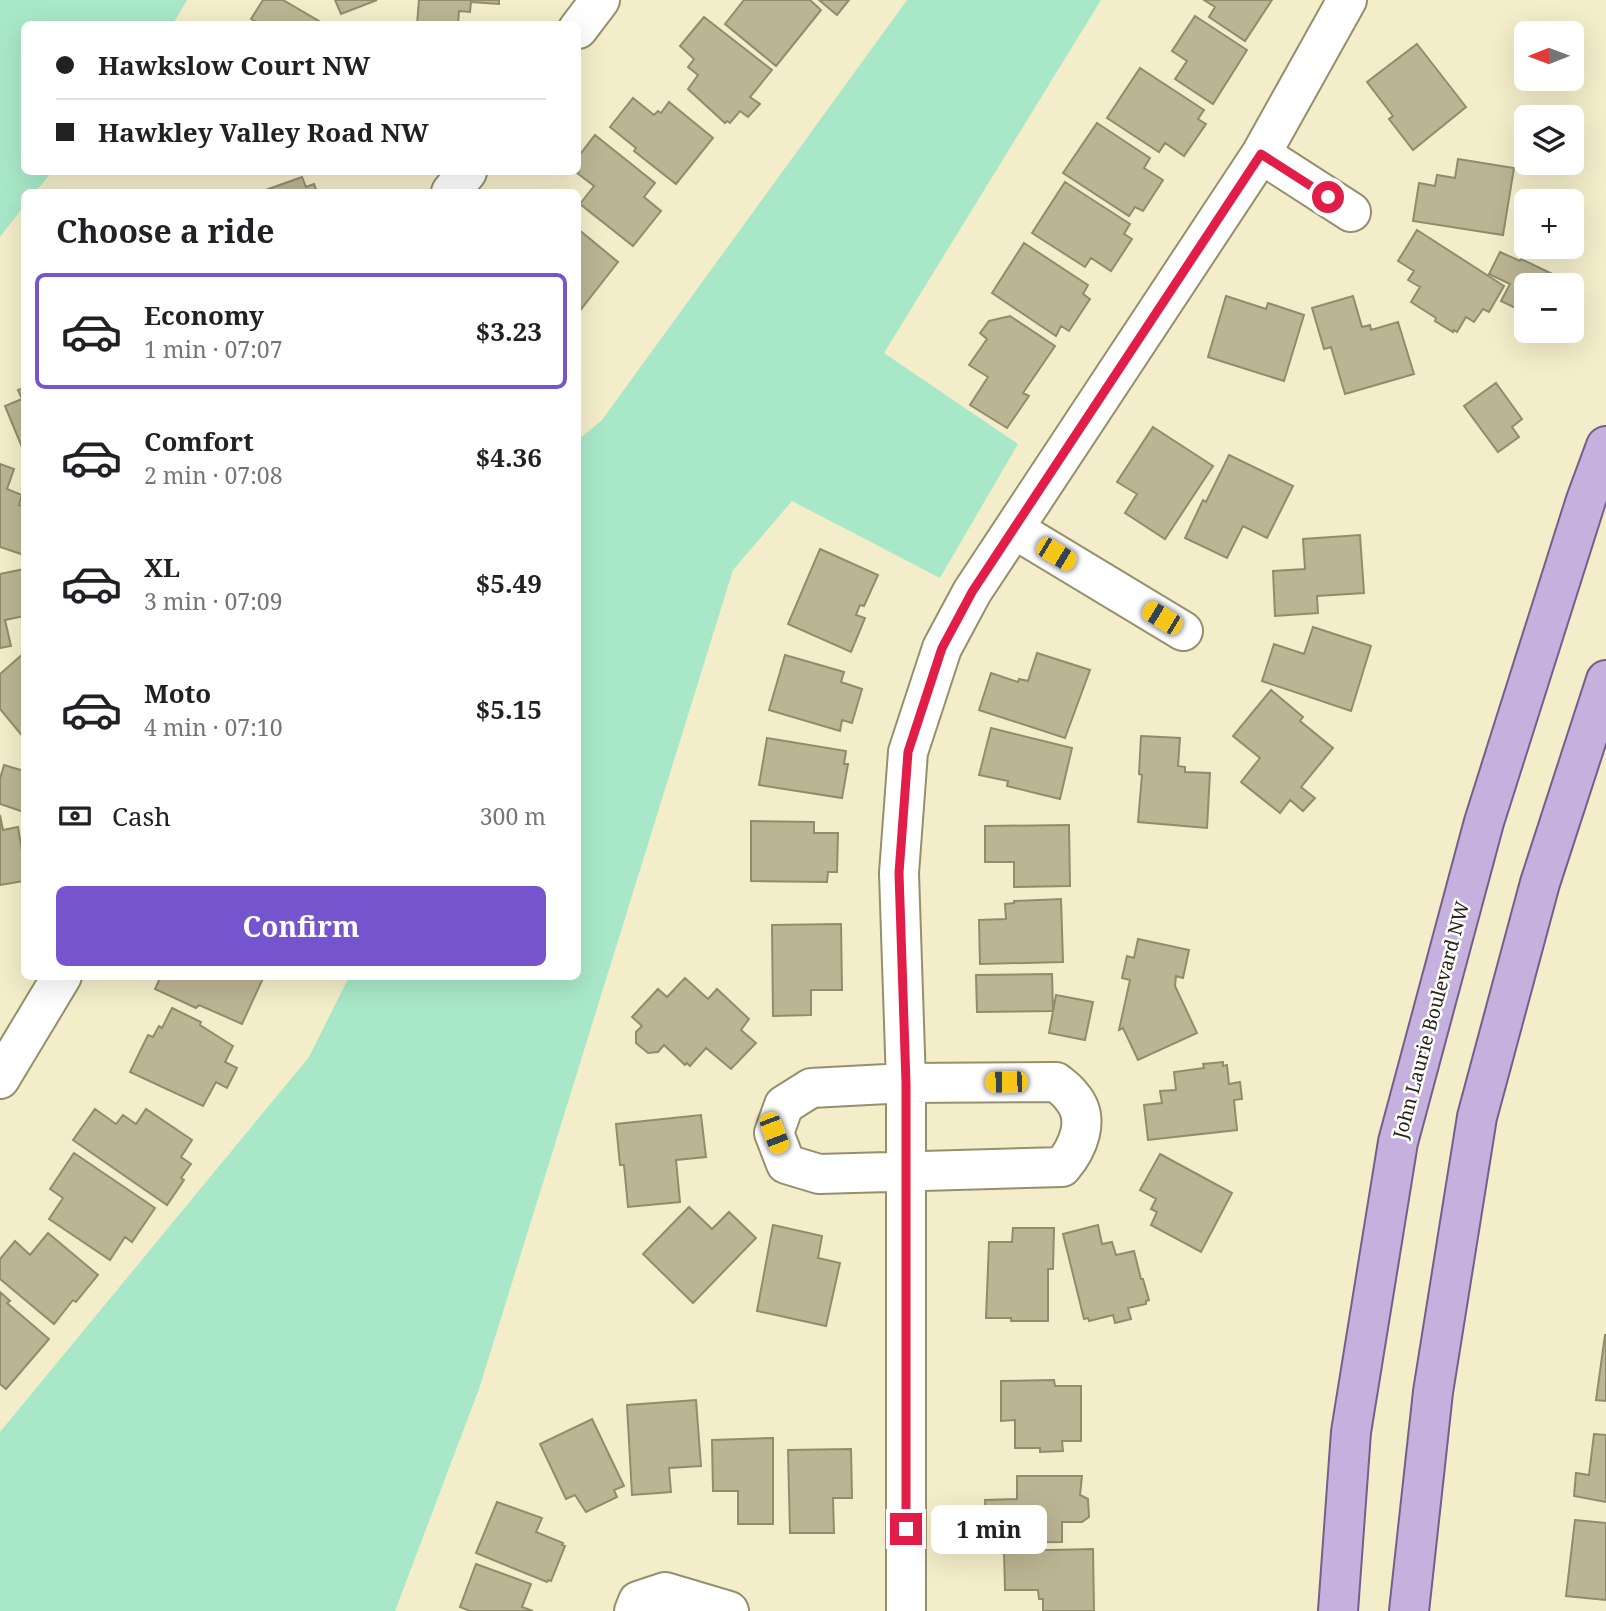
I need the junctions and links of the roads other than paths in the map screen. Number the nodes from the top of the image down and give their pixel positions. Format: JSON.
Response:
{"nodes":[{"id":1,"x":600,"y":0,"type":"edge"},
{"id":2,"x":1347,"y":0,"type":"edge"},
{"id":3,"x":581,"y":25,"type":"edge"},
{"id":4,"x":1261,"y":154,"type":"junction"},
{"id":5,"x":1351,"y":212,"type":"dead end"},
{"id":6,"x":1606,"y":446,"type":"edge"},
{"id":7,"x":1014,"y":529,"type":"junction"},
{"id":8,"x":1183,"y":631,"type":"dead end"},
{"id":9,"x":1606,"y":680,"type":"edge"},
{"id":10,"x":59,"y":980,"type":"edge"},
{"id":11,"x":10,"y":1039,"type":"edge"},
{"id":12,"x":0,"y":1079,"type":"edge"},
{"id":13,"x":906,"y":1083,"type":"junction"},
{"id":14,"x":906,"y":1173,"type":"junction"},
{"id":15,"x":634,"y":1611,"type":"edge"},
{"id":16,"x":729,"y":1611,"type":"edge"},
{"id":17,"x":906,"y":1611,"type":"edge"},
{"id":18,"x":1338,"y":1611,"type":"edge"},
{"id":19,"x":1409,"y":1611,"type":"edge"}],
"edges":[{"from":1,"to":3,"type":"street"},
{"from":2,"to":4,"type":"street"},
{"from":4,"to":5,"type":"street"},
{"from":4,"to":7,"type":"street"},
{"from":6,"to":18,"type":"main road","name":"John Laurie Boulevard NW"},
{"from":7,"to":8,"type":"street"},
{"from":7,"to":13,"type":"street"},
{"from":9,"to":19,"type":"main road"},
{"from":10,"to":11,"type":"street"},
{"from":11,"to":12,"type":"street"},
{"from":13,"to":14,"type":"street"},
{"from":13,"to":14,"type":"street"},
{"from":13,"to":14,"type":"street"},
{"from":14,"to":17,"type":"street"},
{"from":15,"to":16,"type":"street"}]}
